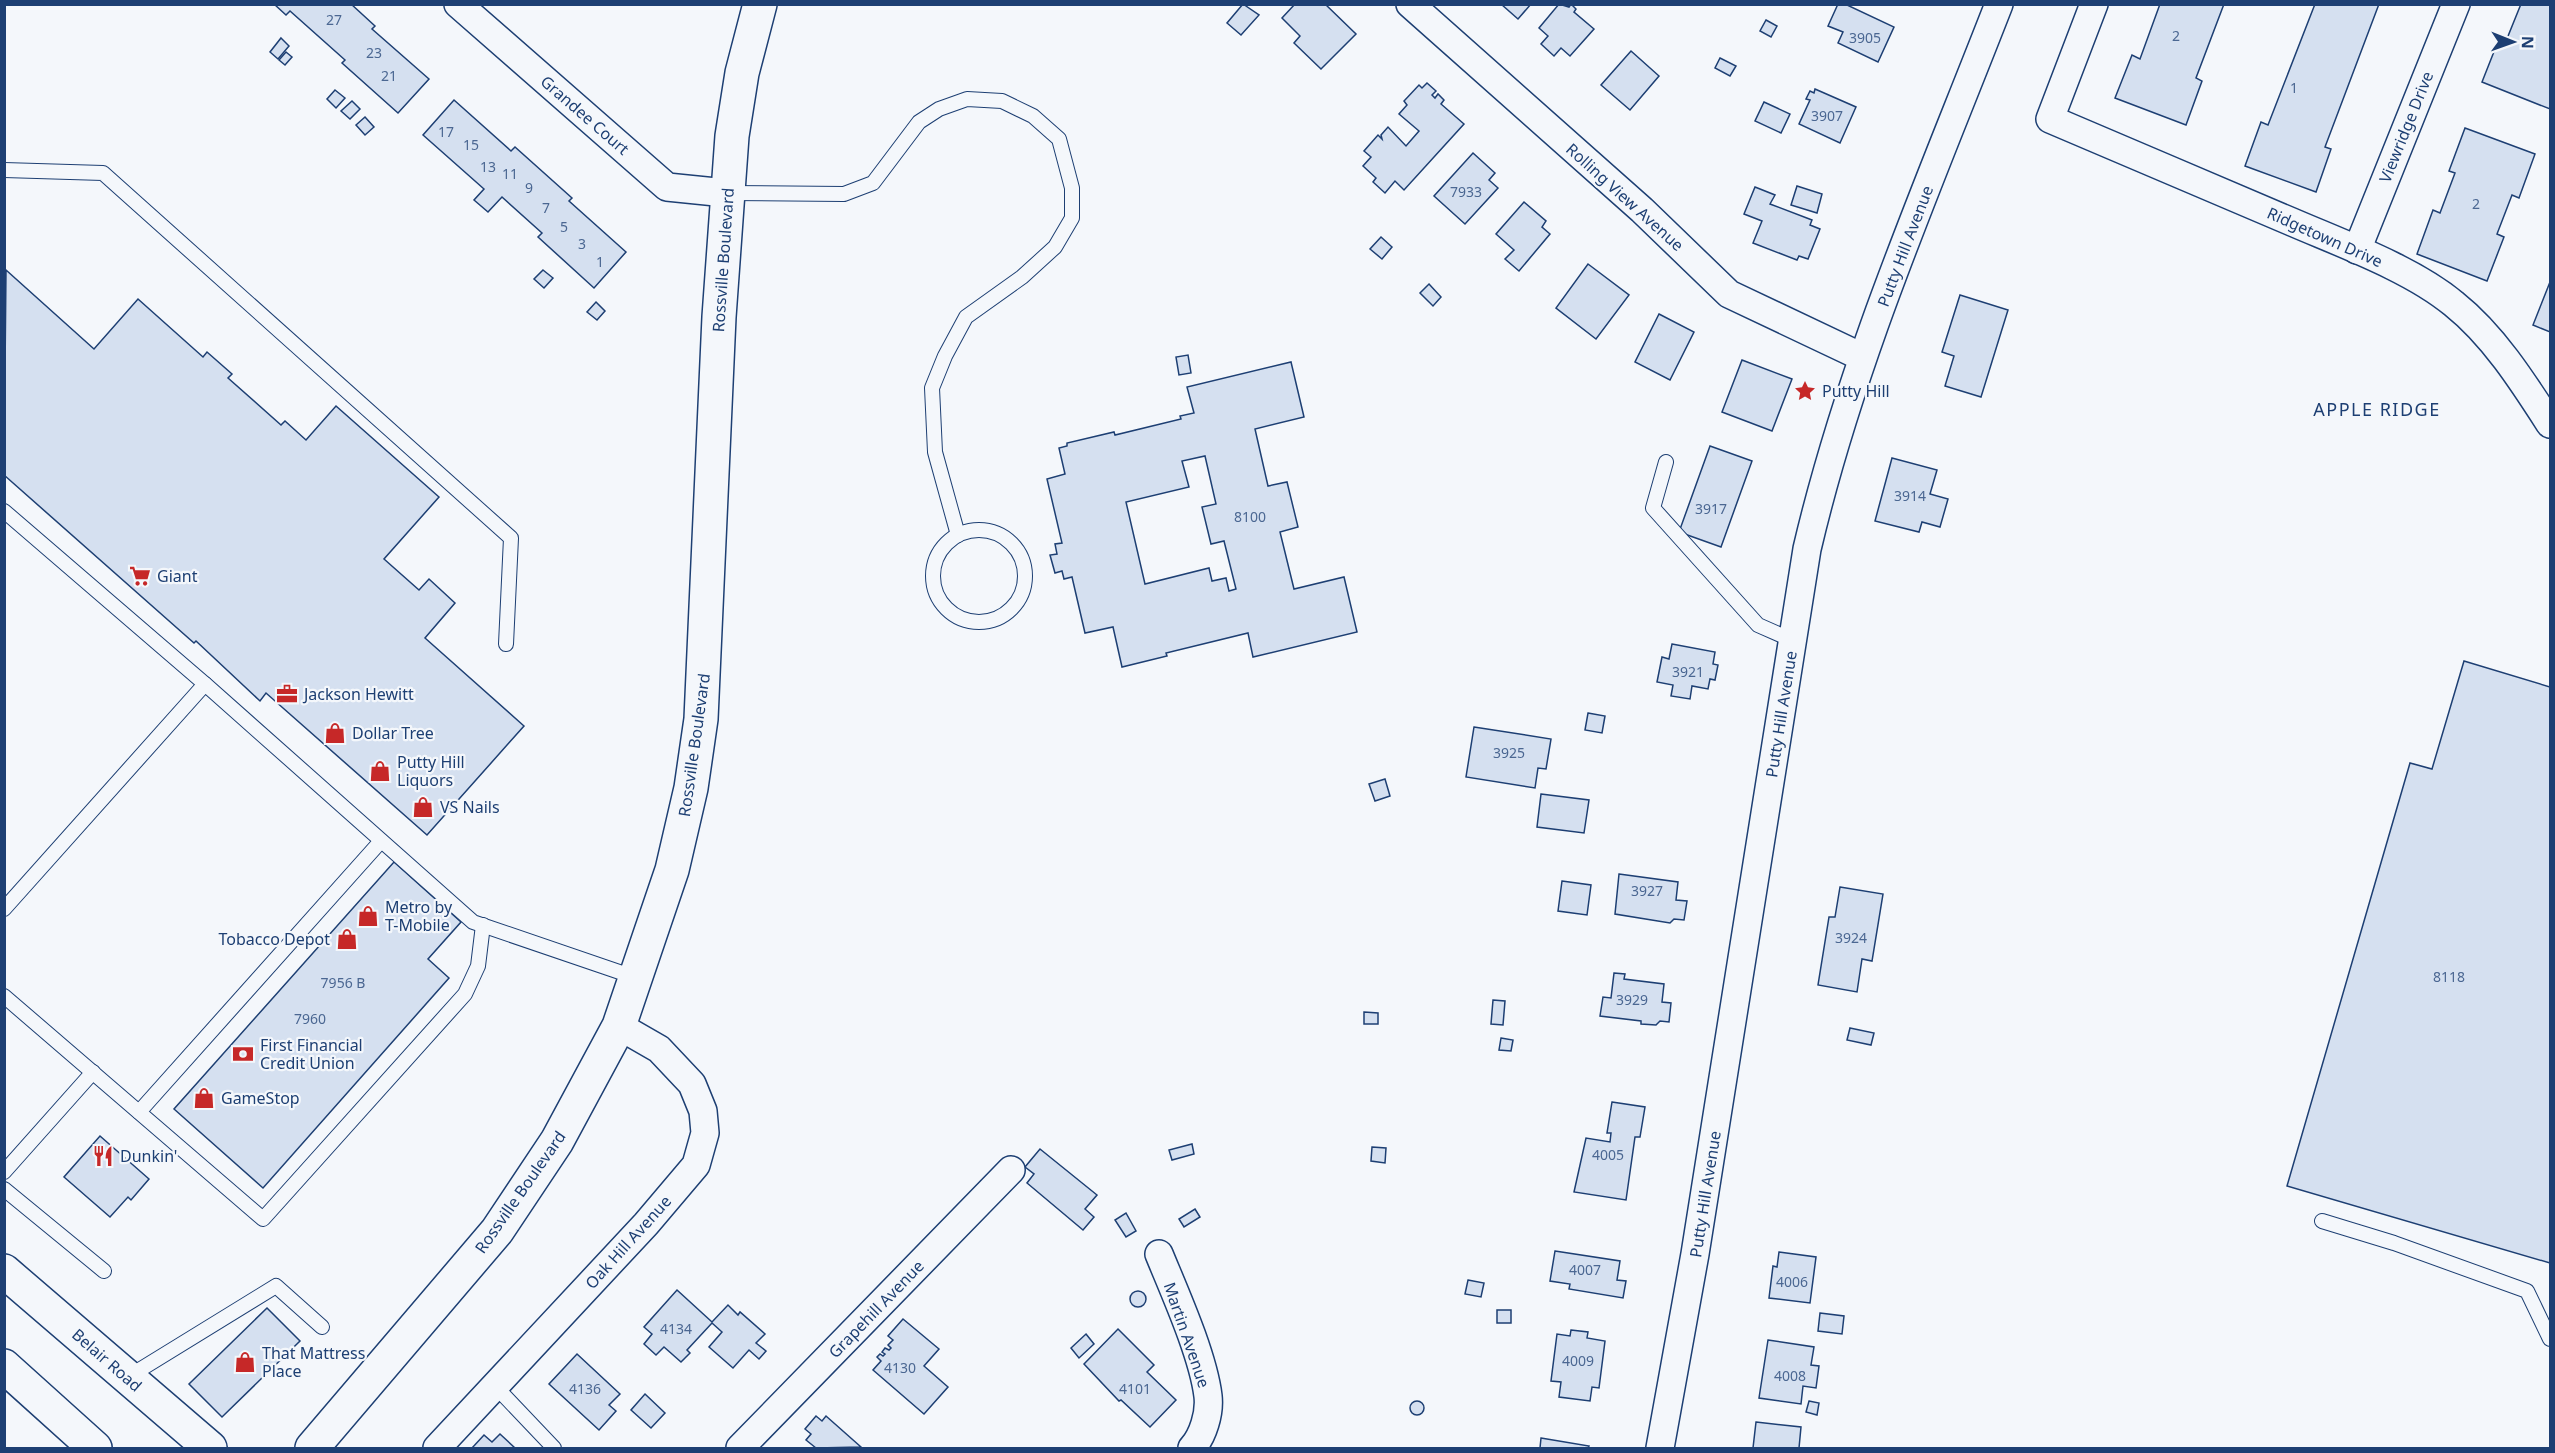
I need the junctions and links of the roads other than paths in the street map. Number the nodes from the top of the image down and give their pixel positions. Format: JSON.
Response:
{"nodes":[{"id":1,"x":458,"y":4,"type":"edge"},
{"id":2,"x":760,"y":4,"type":"edge"},
{"id":3,"x":1410,"y":4,"type":"edge"},
{"id":4,"x":1999,"y":4,"type":"edge"},
{"id":5,"x":2094,"y":4,"type":"edge"},
{"id":6,"x":2456,"y":4,"type":"edge"},
{"id":7,"x":4,"y":170,"type":"edge"},
{"id":8,"x":726,"y":193,"type":"junction"},
{"id":9,"x":2357,"y":250,"type":"junction"},
{"id":10,"x":1862,"y":357,"type":"junction"},
{"id":11,"x":2550,"y":424,"type":"edge"},
{"id":12,"x":1666,"y":462,"type":"dead end"},
{"id":13,"x":4,"y":511,"type":"edge"},
{"id":14,"x":958,"y":535,"type":"junction"},
{"id":15,"x":1792,"y":640,"type":"junction"},
{"id":16,"x":506,"y":644,"type":"dead end"},
{"id":17,"x":205,"y":684,"type":"junction"},
{"id":18,"x":381,"y":841,"type":"junction"},
{"id":19,"x":4,"y":909,"type":"edge"},
{"id":20,"x":483,"y":925,"type":"junction"},
{"id":21,"x":636,"y":978,"type":"junction"},
{"id":22,"x":4,"y":996,"type":"edge"},
{"id":23,"x":619,"y":1026,"type":"junction"},
{"id":24,"x":93,"y":1072,"type":"junction"},
{"id":25,"x":139,"y":1112,"type":"junction"},
{"id":26,"x":1011,"y":1170,"type":"dead end"},
{"id":27,"x":4,"y":1172,"type":"edge"},
{"id":28,"x":5,"y":1191,"type":"edge"},
{"id":29,"x":2322,"y":1221,"type":"dead end"},
{"id":30,"x":1159,"y":1254,"type":"dead end"},
{"id":31,"x":4,"y":1271,"type":"edge"},
{"id":32,"x":104,"y":1271,"type":"dead end"},
{"id":33,"x":322,"y":1327,"type":"dead end"},
{"id":34,"x":2550,"y":1339,"type":"edge"},
{"id":35,"x":4,"y":1366,"type":"edge"},
{"id":36,"x":128,"y":1377,"type":"junction"},
{"id":37,"x":495,"y":1386,"type":"junction"},
{"id":38,"x":95,"y":1449,"type":"edge"},
{"id":39,"x":210,"y":1449,"type":"edge"},
{"id":40,"x":312,"y":1449,"type":"edge"},
{"id":41,"x":437,"y":1449,"type":"edge"},
{"id":42,"x":554,"y":1449,"type":"edge"},
{"id":43,"x":740,"y":1449,"type":"edge"},
{"id":44,"x":1192,"y":1449,"type":"edge"},
{"id":45,"x":1660,"y":1449,"type":"edge"}],
"edges":[{"from":1,"to":8,"type":"street","name":"Grandee Court"},
{"from":2,"to":8,"type":"main road","name":"Rossville Boulevard"},
{"from":3,"to":10,"type":"street","name":"Rolling View Avenue"},
{"from":4,"to":10,"type":"street","name":"Putty Hill Avenue"},
{"from":5,"to":9,"type":"street","name":"Ridgetown Drive"},
{"from":6,"to":9,"type":"street","name":"Viewridge Drive"},
{"from":7,"to":16,"type":"lane"},
{"from":8,"to":14,"type":"lane"},
{"from":8,"to":21,"type":"main road","name":"Rossville Boulevard"},
{"from":9,"to":11,"type":"street","name":"Ridgetown Drive"},
{"from":10,"to":15,"type":"street","name":"Putty Hill Avenue"},
{"from":12,"to":15,"type":"lane"},
{"from":13,"to":17,"type":"lane"},
{"from":14,"to":14,"type":"lane"},
{"from":15,"to":45,"type":"street","name":"Putty Hill Avenue"},
{"from":17,"to":18,"type":"lane"},
{"from":17,"to":19,"type":"lane"},
{"from":18,"to":20,"type":"lane"},
{"from":18,"to":25,"type":"lane"},
{"from":20,"to":21,"type":"lane"},
{"from":20,"to":25,"type":"lane"},
{"from":21,"to":23,"type":"main road","name":"Rossville Boulevard"},
{"from":22,"to":24,"type":"lane"},
{"from":23,"to":37,"type":"street","name":"Oak Hill Avenue"},
{"from":23,"to":40,"type":"main road","name":"Rossville Boulevard"},
{"from":24,"to":25,"type":"lane"},
{"from":24,"to":27,"type":"lane"},
{"from":26,"to":43,"type":"street","name":"Grapehill Avenue"},
{"from":28,"to":32,"type":"lane"},
{"from":29,"to":34,"type":"lane"},
{"from":30,"to":44,"type":"street","name":"Martin Avenue"},
{"from":31,"to":36,"type":"main road","name":"Belair Road"},
{"from":33,"to":36,"type":"lane"},
{"from":35,"to":38,"type":"main road"},
{"from":36,"to":39,"type":"main road","name":"Belair Road"},
{"from":37,"to":41,"type":"street","name":"Oak Hill Avenue"},
{"from":37,"to":42,"type":"lane"}]}
